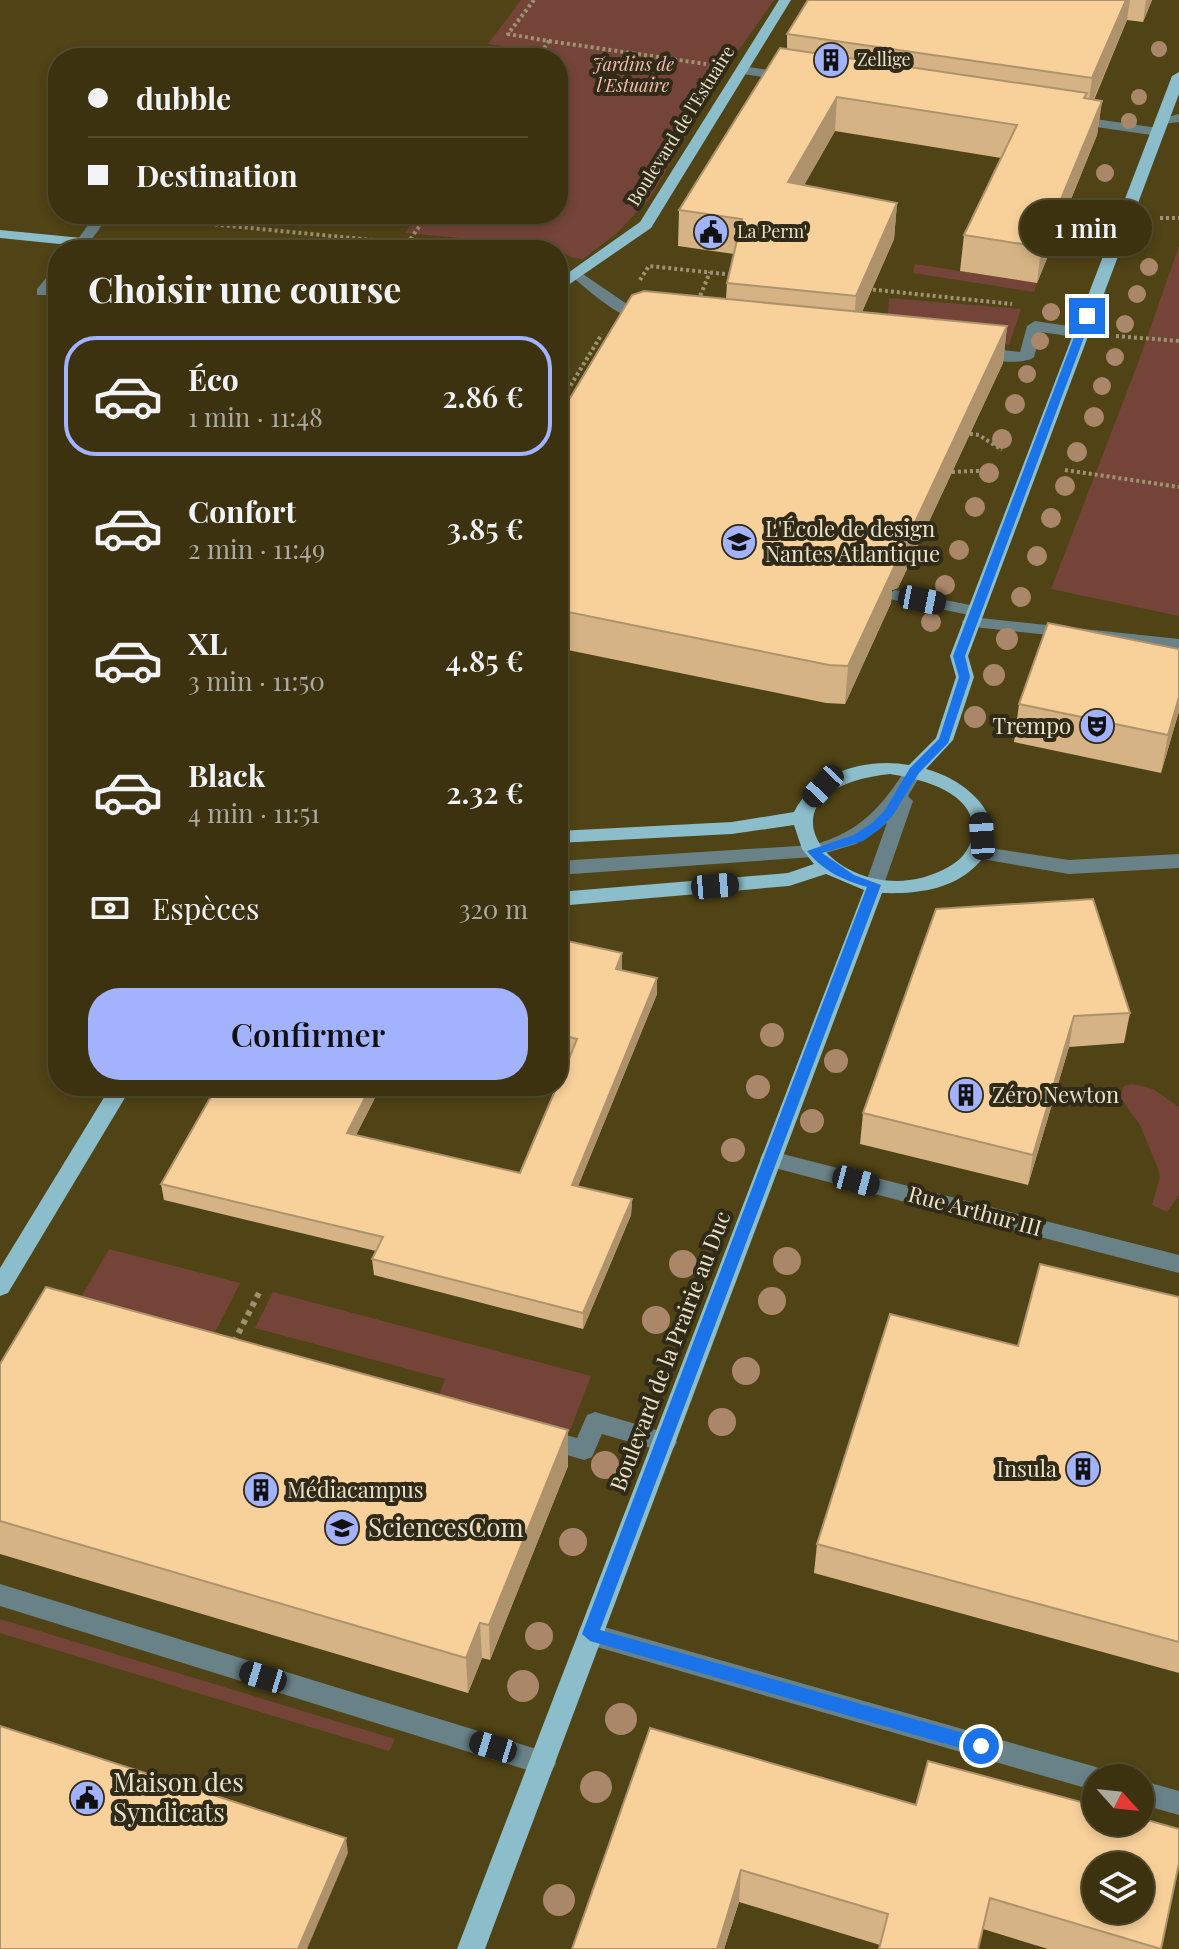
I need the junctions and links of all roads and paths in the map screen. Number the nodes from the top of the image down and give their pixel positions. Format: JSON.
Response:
{"nodes":[{"id":1,"x":534,"y":0,"type":"edge"},
{"id":2,"x":785,"y":0,"type":"edge"},
{"id":3,"x":549,"y":41,"type":"junction"},
{"id":4,"x":544,"y":48,"type":"edge"},
{"id":5,"x":742,"y":70,"type":"junction"},
{"id":6,"x":1179,"y":76,"type":"edge"},
{"id":7,"x":804,"y":79,"type":"edge"},
{"id":8,"x":1052,"y":116,"type":"edge"},
{"id":9,"x":1179,"y":118,"type":"edge"},
{"id":10,"x":1160,"y":126,"type":"junction"},
{"id":11,"x":209,"y":224,"type":"edge"},
{"id":12,"x":0,"y":234,"type":"edge"},
{"id":13,"x":367,"y":240,"type":"edge"},
{"id":14,"x":48,"y":241,"type":"edge"},
{"id":15,"x":710,"y":272,"type":"junction"},
{"id":16,"x":577,"y":274,"type":"junction"},
{"id":17,"x":739,"y":275,"type":"edge"},
{"id":18,"x":568,"y":280,"type":"edge"},
{"id":19,"x":48,"y":285,"type":"edge"},
{"id":20,"x":857,"y":288,"type":"edge"},
{"id":21,"x":42,"y":292,"type":"dead end"},
{"id":22,"x":623,"y":307,"type":"junction"},
{"id":23,"x":690,"y":322,"type":"joint"},
{"id":24,"x":1035,"y":326,"type":"junction"},
{"id":25,"x":1081,"y":333,"type":"junction"},
{"id":26,"x":1179,"y":341,"type":"edge"},
{"id":27,"x":965,"y":351,"type":"edge"},
{"id":28,"x":568,"y":392,"type":"edge"},
{"id":29,"x":568,"y":395,"type":"edge"},
{"id":30,"x":577,"y":395,"type":"edge"},
{"id":31,"x":956,"y":432,"type":"edge"},
{"id":32,"x":1030,"y":467,"type":"junction"},
{"id":33,"x":1179,"y":487,"type":"edge"},
{"id":34,"x":895,"y":595,"type":"edge"},
{"id":35,"x":973,"y":616,"type":"junction"},
{"id":36,"x":1179,"y":644,"type":"edge"},
{"id":37,"x":914,"y":771,"type":"junction"},
{"id":38,"x":803,"y":817,"type":"junction"},
{"id":39,"x":568,"y":836,"type":"edge"},
{"id":40,"x":813,"y":851,"type":"junction"},
{"id":41,"x":977,"y":852,"type":"junction"},
{"id":42,"x":1179,"y":861,"type":"edge"},
{"id":43,"x":828,"y":866,"type":"junction"},
{"id":44,"x":568,"y":867,"type":"edge"},
{"id":45,"x":875,"y":885,"type":"junction"},
{"id":46,"x":568,"y":898,"type":"edge"},
{"id":47,"x":116,"y":1096,"type":"edge"},
{"id":48,"x":771,"y":1159,"type":"junction"},
{"id":49,"x":1179,"y":1264,"type":"edge"},
{"id":50,"x":0,"y":1287,"type":"edge"},
{"id":51,"x":261,"y":1289,"type":"dead end"},
{"id":52,"x":228,"y":1354,"type":"edge"},
{"id":53,"x":525,"y":1434,"type":"edge"},
{"id":54,"x":665,"y":1442,"type":"junction"},
{"id":55,"x":0,"y":1595,"type":"edge"},
{"id":56,"x":590,"y":1634,"type":"junction"},
{"id":57,"x":543,"y":1763,"type":"junction"},
{"id":58,"x":1082,"y":1775,"type":"edge"},
{"id":59,"x":1154,"y":1796,"type":"edge"},
{"id":60,"x":1179,"y":1803,"type":"edge"},
{"id":61,"x":471,"y":1949,"type":"edge"}],
"edges":[{"from":1,"to":3,"type":"path"},
{"from":2,"to":5,"type":"main road","name":"Boulevard de l'Estuaire"},
{"from":3,"to":4,"type":"path"},
{"from":3,"to":5,"type":"path"},
{"from":5,"to":7,"type":"street"},
{"from":5,"to":16,"type":"main road","name":"Boulevard de l'Estuaire"},
{"from":6,"to":10,"type":"main road","name":"Boulevard de la Prairie au Duc"},
{"from":8,"to":10,"type":"street"},
{"from":9,"to":10,"type":"street"},
{"from":10,"to":25,"type":"main road","name":"Boulevard de la Prairie au Duc"},
{"from":11,"to":13,"type":"path"},
{"from":12,"to":14,"type":"main road"},
{"from":15,"to":17,"type":"path"},
{"from":15,"to":22,"type":"path"},
{"from":15,"to":23,"type":"path"},
{"from":16,"to":18,"type":"main road","name":"Boulevard de l'Estuaire"},
{"from":16,"to":22,"type":"street"},
{"from":16,"to":28,"type":"path"},
{"from":19,"to":21,"type":"street"},
{"from":20,"to":24,"type":"path"},
{"from":22,"to":23,"type":"street"},
{"from":24,"to":25,"type":"street"},
{"from":24,"to":27,"type":"street"},
{"from":25,"to":26,"type":"path"},
{"from":25,"to":32,"type":"main road","name":"Boulevard de la Prairie au Duc"},
{"from":29,"to":30,"type":"path"},
{"from":31,"to":32,"type":"path"},
{"from":32,"to":33,"type":"path"},
{"from":32,"to":35,"type":"main road","name":"Boulevard de la Prairie au Duc"},
{"from":34,"to":35,"type":"street"},
{"from":35,"to":36,"type":"street"},
{"from":35,"to":37,"type":"main road","name":"Boulevard de la Prairie au Duc"},
{"from":37,"to":38,"type":"main road"},
{"from":37,"to":40,"type":"street","name":"Boulevard de la Prairie au Duc"},
{"from":37,"to":41,"type":"main road"},
{"from":37,"to":45,"type":"street","name":"Boulevard de la Prairie au Duc"},
{"from":38,"to":39,"type":"main road"},
{"from":38,"to":40,"type":"main road"},
{"from":40,"to":43,"type":"main road"},
{"from":40,"to":44,"type":"street","name":"Boulevard de la Prairie au Duc"},
{"from":41,"to":42,"type":"street"},
{"from":41,"to":45,"type":"main road"},
{"from":43,"to":45,"type":"main road"},
{"from":43,"to":46,"type":"main road"},
{"from":45,"to":48,"type":"main road","name":"Boulevard de la Prairie au Duc"},
{"from":47,"to":50,"type":"main road"},
{"from":48,"to":49,"type":"street","name":"Rue Arthur III"},
{"from":48,"to":54,"type":"main road","name":"Boulevard de la Prairie au Duc"},
{"from":51,"to":52,"type":"path"},
{"from":53,"to":54,"type":"street"},
{"from":54,"to":56,"type":"main road","name":"Boulevard de la Prairie au Duc"},
{"from":55,"to":57,"type":"street"},
{"from":56,"to":57,"type":"main road","name":"Boulevard de la Prairie au Duc"},
{"from":56,"to":58,"type":"street"},
{"from":57,"to":61,"type":"main road","name":"Boulevard de la Prairie au Duc"},
{"from":59,"to":60,"type":"street"}]}
